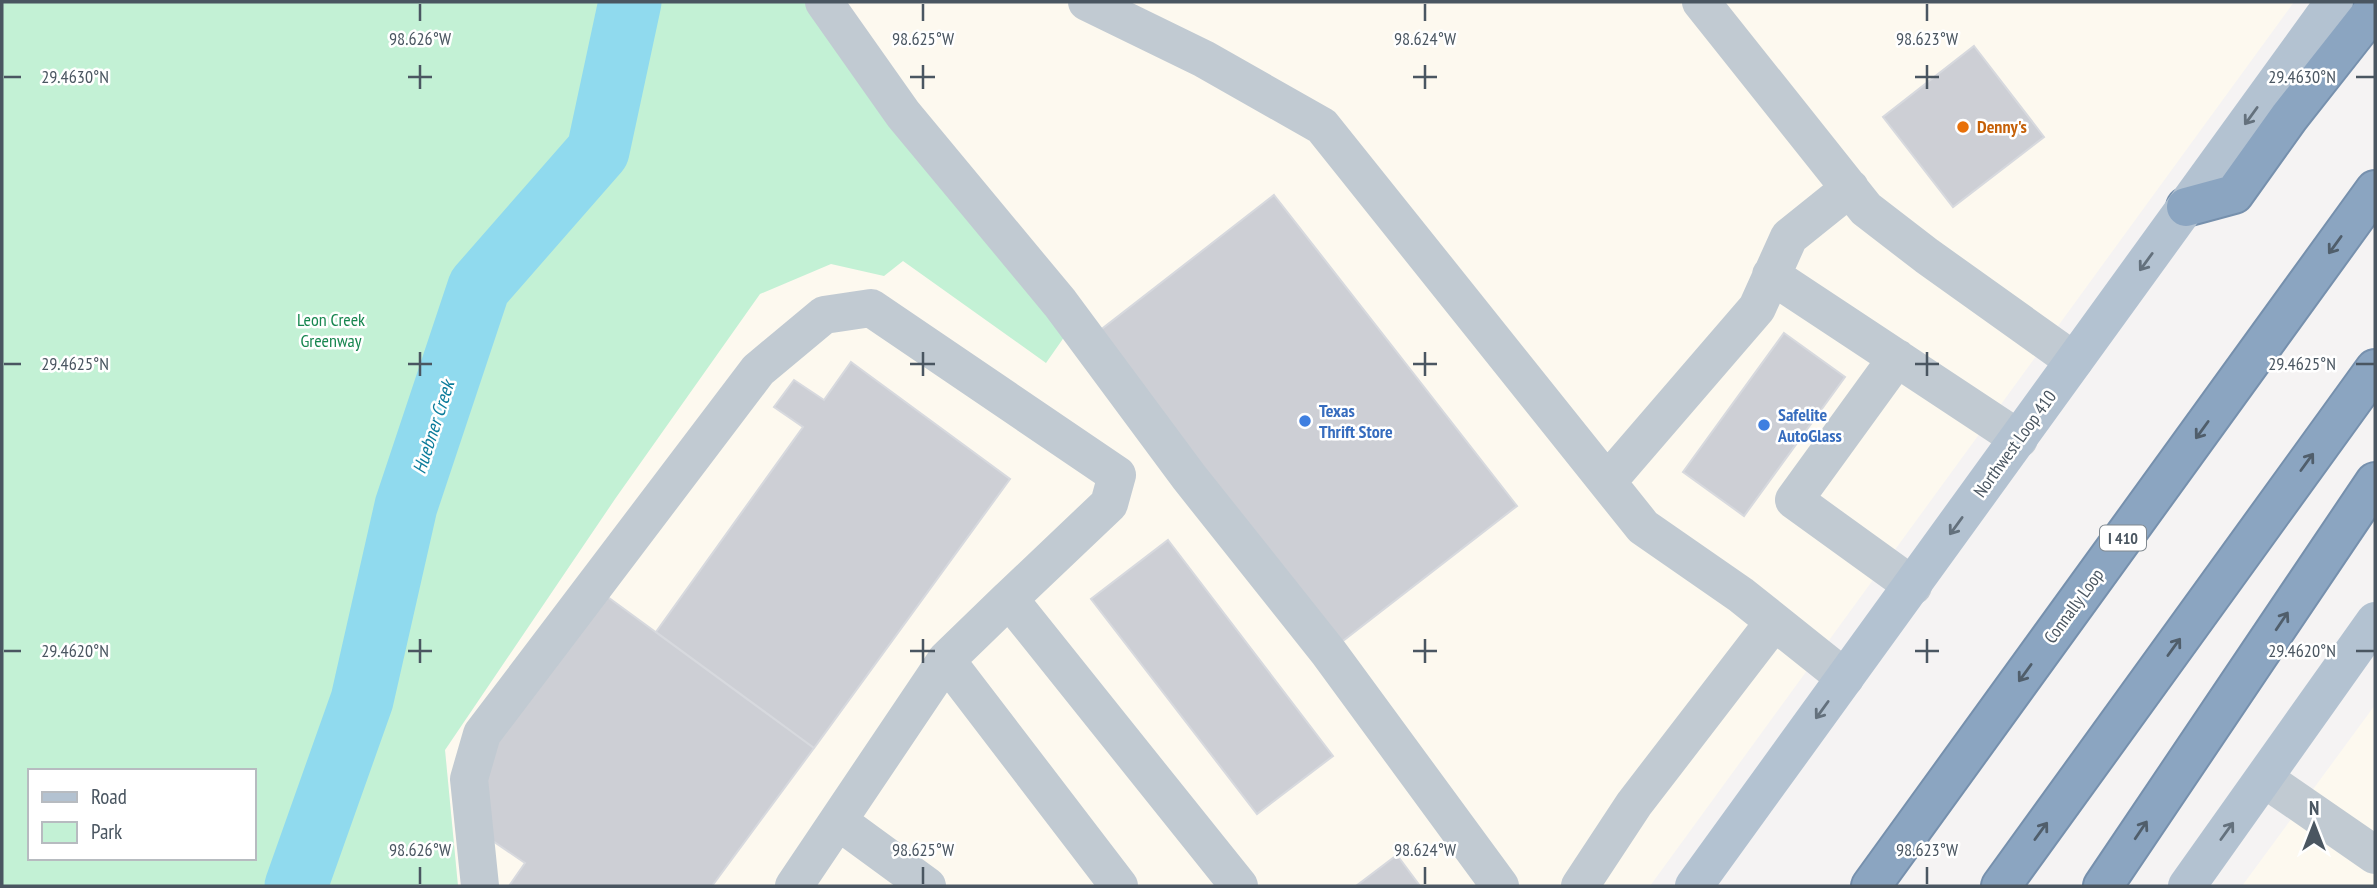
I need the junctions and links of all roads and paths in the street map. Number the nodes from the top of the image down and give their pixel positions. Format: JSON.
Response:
{"nodes":[{"id":1,"x":824,"y":2,"type":"edge"},
{"id":2,"x":1087,"y":2,"type":"edge"},
{"id":3,"x":1701,"y":2,"type":"edge"},
{"id":4,"x":2334,"y":2,"type":"edge"},
{"id":5,"x":2375,"y":8,"type":"edge"},
{"id":6,"x":1850,"y":188,"type":"junction"},
{"id":7,"x":2375,"y":190,"type":"edge"},
{"id":8,"x":2186,"y":207,"type":"junction"},
{"id":9,"x":1771,"y":275,"type":"junction"},
{"id":10,"x":1897,"y":358,"type":"junction"},
{"id":11,"x":2074,"y":361,"type":"junction"},
{"id":12,"x":2375,"y":369,"type":"edge"},
{"id":13,"x":2019,"y":439,"type":"junction"},
{"id":14,"x":1607,"y":482,"type":"junction"},
{"id":15,"x":2375,"y":482,"type":"edge"},
{"id":16,"x":1913,"y":586,"type":"junction"},
{"id":17,"x":1009,"y":599,"type":"junction"},
{"id":18,"x":2375,"y":621,"type":"edge"},
{"id":19,"x":1774,"y":622,"type":"junction"},
{"id":20,"x":946,"y":660,"type":"junction"},
{"id":21,"x":1845,"y":678,"type":"junction"},
{"id":22,"x":2265,"y":779,"type":"junction"},
{"id":23,"x":838,"y":821,"type":"junction"},
{"id":24,"x":2375,"y":855,"type":"edge"},
{"id":25,"x":480,"y":886,"type":"edge"},
{"id":26,"x":794,"y":886,"type":"edge"},
{"id":27,"x":927,"y":886,"type":"edge"},
{"id":28,"x":1119,"y":886,"type":"edge"},
{"id":29,"x":1239,"y":886,"type":"edge"},
{"id":30,"x":1500,"y":886,"type":"edge"},
{"id":31,"x":1580,"y":886,"type":"edge"},
{"id":32,"x":1694,"y":886,"type":"edge"},
{"id":33,"x":1871,"y":886,"type":"edge"},
{"id":34,"x":2001,"y":886,"type":"edge"},
{"id":35,"x":2103,"y":886,"type":"edge"},
{"id":36,"x":2187,"y":886,"type":"edge"}],
"edges":[{"from":1,"to":30,"type":"lane"},
{"from":2,"to":14,"type":"lane"},
{"from":3,"to":6,"type":"lane"},
{"from":4,"to":8,"type":"main road","name":"Northwest Loop 410","one_way":true},
{"from":5,"to":8,"type":"highway"},
{"from":6,"to":9,"type":"lane"},
{"from":6,"to":11,"type":"lane"},
{"from":7,"to":33,"type":"highway","name":"Connally Loop","number":"I 410","one_way":true},
{"from":8,"to":11,"type":"main road","name":"Northwest Loop 410","one_way":true},
{"from":9,"to":10,"type":"lane"},
{"from":9,"to":14,"type":"lane"},
{"from":10,"to":13,"type":"lane"},
{"from":10,"to":16,"type":"lane"},
{"from":11,"to":13,"type":"main road","name":"Northwest Loop 410"},
{"from":34,"to":12,"type":"highway","one_way":true},
{"from":13,"to":16,"type":"main road","name":"Northwest Loop 410","one_way":true},
{"from":14,"to":19,"type":"lane"},
{"from":35,"to":15,"type":"highway","one_way":true},
{"from":16,"to":21,"type":"main road","name":"Northwest Loop 410"},
{"from":17,"to":20,"type":"lane"},
{"from":17,"to":25,"type":"lane"},
{"from":17,"to":29,"type":"lane"},
{"from":18,"to":22,"type":"main road"},
{"from":19,"to":21,"type":"lane"},
{"from":19,"to":31,"type":"lane"},
{"from":20,"to":23,"type":"lane"},
{"from":20,"to":28,"type":"lane"},
{"from":21,"to":32,"type":"main road","name":"Northwest Loop 410","one_way":true},
{"from":22,"to":24,"type":"lane"},
{"from":36,"to":22,"type":"main road","one_way":true},
{"from":23,"to":26,"type":"lane"},
{"from":23,"to":27,"type":"lane"}]}
